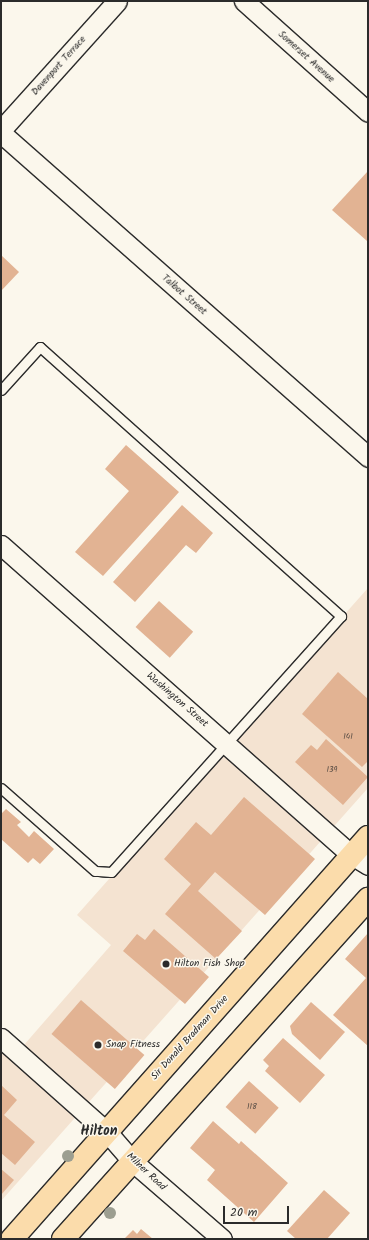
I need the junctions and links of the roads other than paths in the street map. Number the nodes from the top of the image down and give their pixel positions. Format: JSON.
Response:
{"nodes":[{"id":1,"x":117,"y":1,"type":"edge"},
{"id":2,"x":244,"y":1,"type":"edge"},
{"id":3,"x":368,"y":112,"type":"edge"},
{"id":4,"x":1,"y":132,"type":"edge"},
{"id":5,"x":1,"y":390,"type":"edge"},
{"id":6,"x":368,"y":457,"type":"edge"},
{"id":7,"x":1,"y":545,"type":"edge"},
{"id":8,"x":227,"y":744,"type":"junction"},
{"id":9,"x":1,"y":788,"type":"edge"},
{"id":10,"x":368,"y":837,"type":"edge"},
{"id":11,"x":360,"y":860,"type":"edge"},
{"id":12,"x":368,"y":899,"type":"edge"},
{"id":13,"x":1,"y":1038,"type":"edge"},
{"id":14,"x":107,"y":1132,"type":"junction"},
{"id":15,"x":132,"y":1161,"type":"junction"},
{"id":16,"x":12,"y":1239,"type":"edge"},
{"id":17,"x":63,"y":1239,"type":"edge"},
{"id":18,"x":222,"y":1239,"type":"edge"}],
"edges":[{"from":1,"to":4,"type":"street","name":"Davenport Terrace"},
{"from":2,"to":3,"type":"street","name":"Somerset Avenue"},
{"from":4,"to":6,"type":"street","name":"Talbot Street"},
{"from":5,"to":8,"type":"lane"},
{"from":7,"to":8,"type":"street","name":"Washington Street"},
{"from":8,"to":9,"type":"lane"},
{"from":8,"to":11,"type":"street","name":"Washington Street"},
{"from":10,"to":11,"type":"main road","name":"Sir Donald Bradman Drive"},
{"from":11,"to":14,"type":"main road","name":"Sir Donald Bradman Drive"},
{"from":12,"to":15,"type":"main road"},
{"from":13,"to":14,"type":"street","name":"Milner Road"},
{"from":14,"to":15,"type":"street","name":"Milner Road"},
{"from":14,"to":16,"type":"main road","name":"Sir Donald Bradman Drive"},
{"from":15,"to":17,"type":"main road"},
{"from":15,"to":18,"type":"street","name":"Milner Road"}]}
